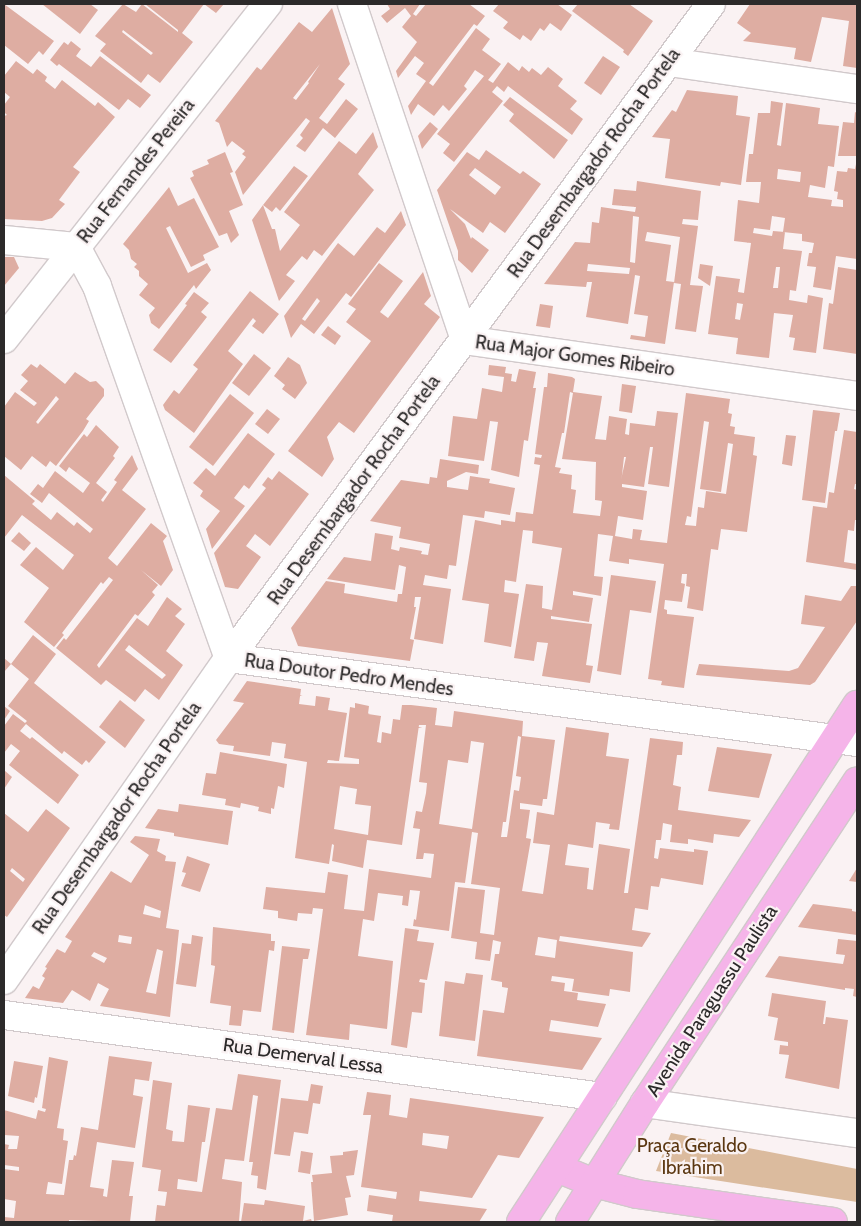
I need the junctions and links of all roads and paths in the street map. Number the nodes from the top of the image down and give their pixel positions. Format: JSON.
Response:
{"nodes":[{"id":1,"x":268,"y":4,"type":"edge"},
{"id":2,"x":352,"y":4,"type":"edge"},
{"id":3,"x":711,"y":4,"type":"edge"},
{"id":4,"x":668,"y":62,"type":"junction"},
{"id":5,"x":857,"y":89,"type":"edge"},
{"id":6,"x":4,"y":240,"type":"edge"},
{"id":7,"x":76,"y":247,"type":"junction"},
{"id":8,"x":4,"y":338,"type":"edge"},
{"id":9,"x":464,"y":340,"type":"junction"},
{"id":10,"x":857,"y":396,"type":"edge"},
{"id":11,"x":229,"y":658,"type":"junction"},
{"id":12,"x":857,"y":705,"type":"edge"},
{"id":13,"x":845,"y":741,"type":"edge"},
{"id":14,"x":857,"y":782,"type":"edge"},
{"id":15,"x":4,"y":980,"type":"edge"},
{"id":16,"x":4,"y":1015,"type":"edge"},
{"id":17,"x":602,"y":1097,"type":"junction"},
{"id":18,"x":645,"y":1103,"type":"junction"},
{"id":19,"x":857,"y":1133,"type":"edge"},
{"id":20,"x":557,"y":1168,"type":"junction"},
{"id":21,"x":594,"y":1183,"type":"junction"},
{"id":22,"x":536,"y":1200,"type":"junction"},
{"id":23,"x":576,"y":1221,"type":"edge"},
{"id":24,"x":521,"y":1222,"type":"edge"},
{"id":25,"x":833,"y":1222,"type":"edge"}],
"edges":[{"from":1,"to":7,"type":"street","name":"Rua Fernandes Pereira"},
{"from":2,"to":9,"type":"street","name":"Rua Major Gomes Ribeiro"},
{"from":3,"to":4,"type":"street","name":"Rua Desembargador Rocha Portela"},
{"from":4,"to":5,"type":"street"},
{"from":4,"to":9,"type":"street","name":"Rua Desembargador Rocha Portela"},
{"from":6,"to":7,"type":"street"},
{"from":7,"to":8,"type":"street","name":"Rua Fernandes Pereira"},
{"from":7,"to":11,"type":"street","name":"Rua Doutor Pedro Mendes"},
{"from":9,"to":10,"type":"street","name":"Rua Major Gomes Ribeiro"},
{"from":9,"to":11,"type":"street","name":"Rua Desembargador Rocha Portela"},
{"from":11,"to":13,"type":"street","name":"Rua Doutor Pedro Mendes"},
{"from":11,"to":15,"type":"street","name":"Rua Desembargador Rocha Portela"},
{"from":12,"to":13,"type":"main road"},
{"from":13,"to":17,"type":"main road"},
{"from":14,"to":18,"type":"main road","name":"Avenida Paraguassu Paulista"},
{"from":16,"to":17,"type":"street","name":"Rua Demerval Lessa"},
{"from":17,"to":20,"type":"main road"},
{"from":18,"to":19,"type":"street"},
{"from":18,"to":21,"type":"main road","name":"Avenida Paraguassu Paulista"},
{"from":20,"to":21,"type":"main road"},
{"from":20,"to":22,"type":"main road"},
{"from":21,"to":23,"type":"main road","name":"Avenida Paraguassu Paulista"},
{"from":21,"to":25,"type":"main road"},
{"from":22,"to":23,"type":"main road"},
{"from":22,"to":24,"type":"main road"}]}
